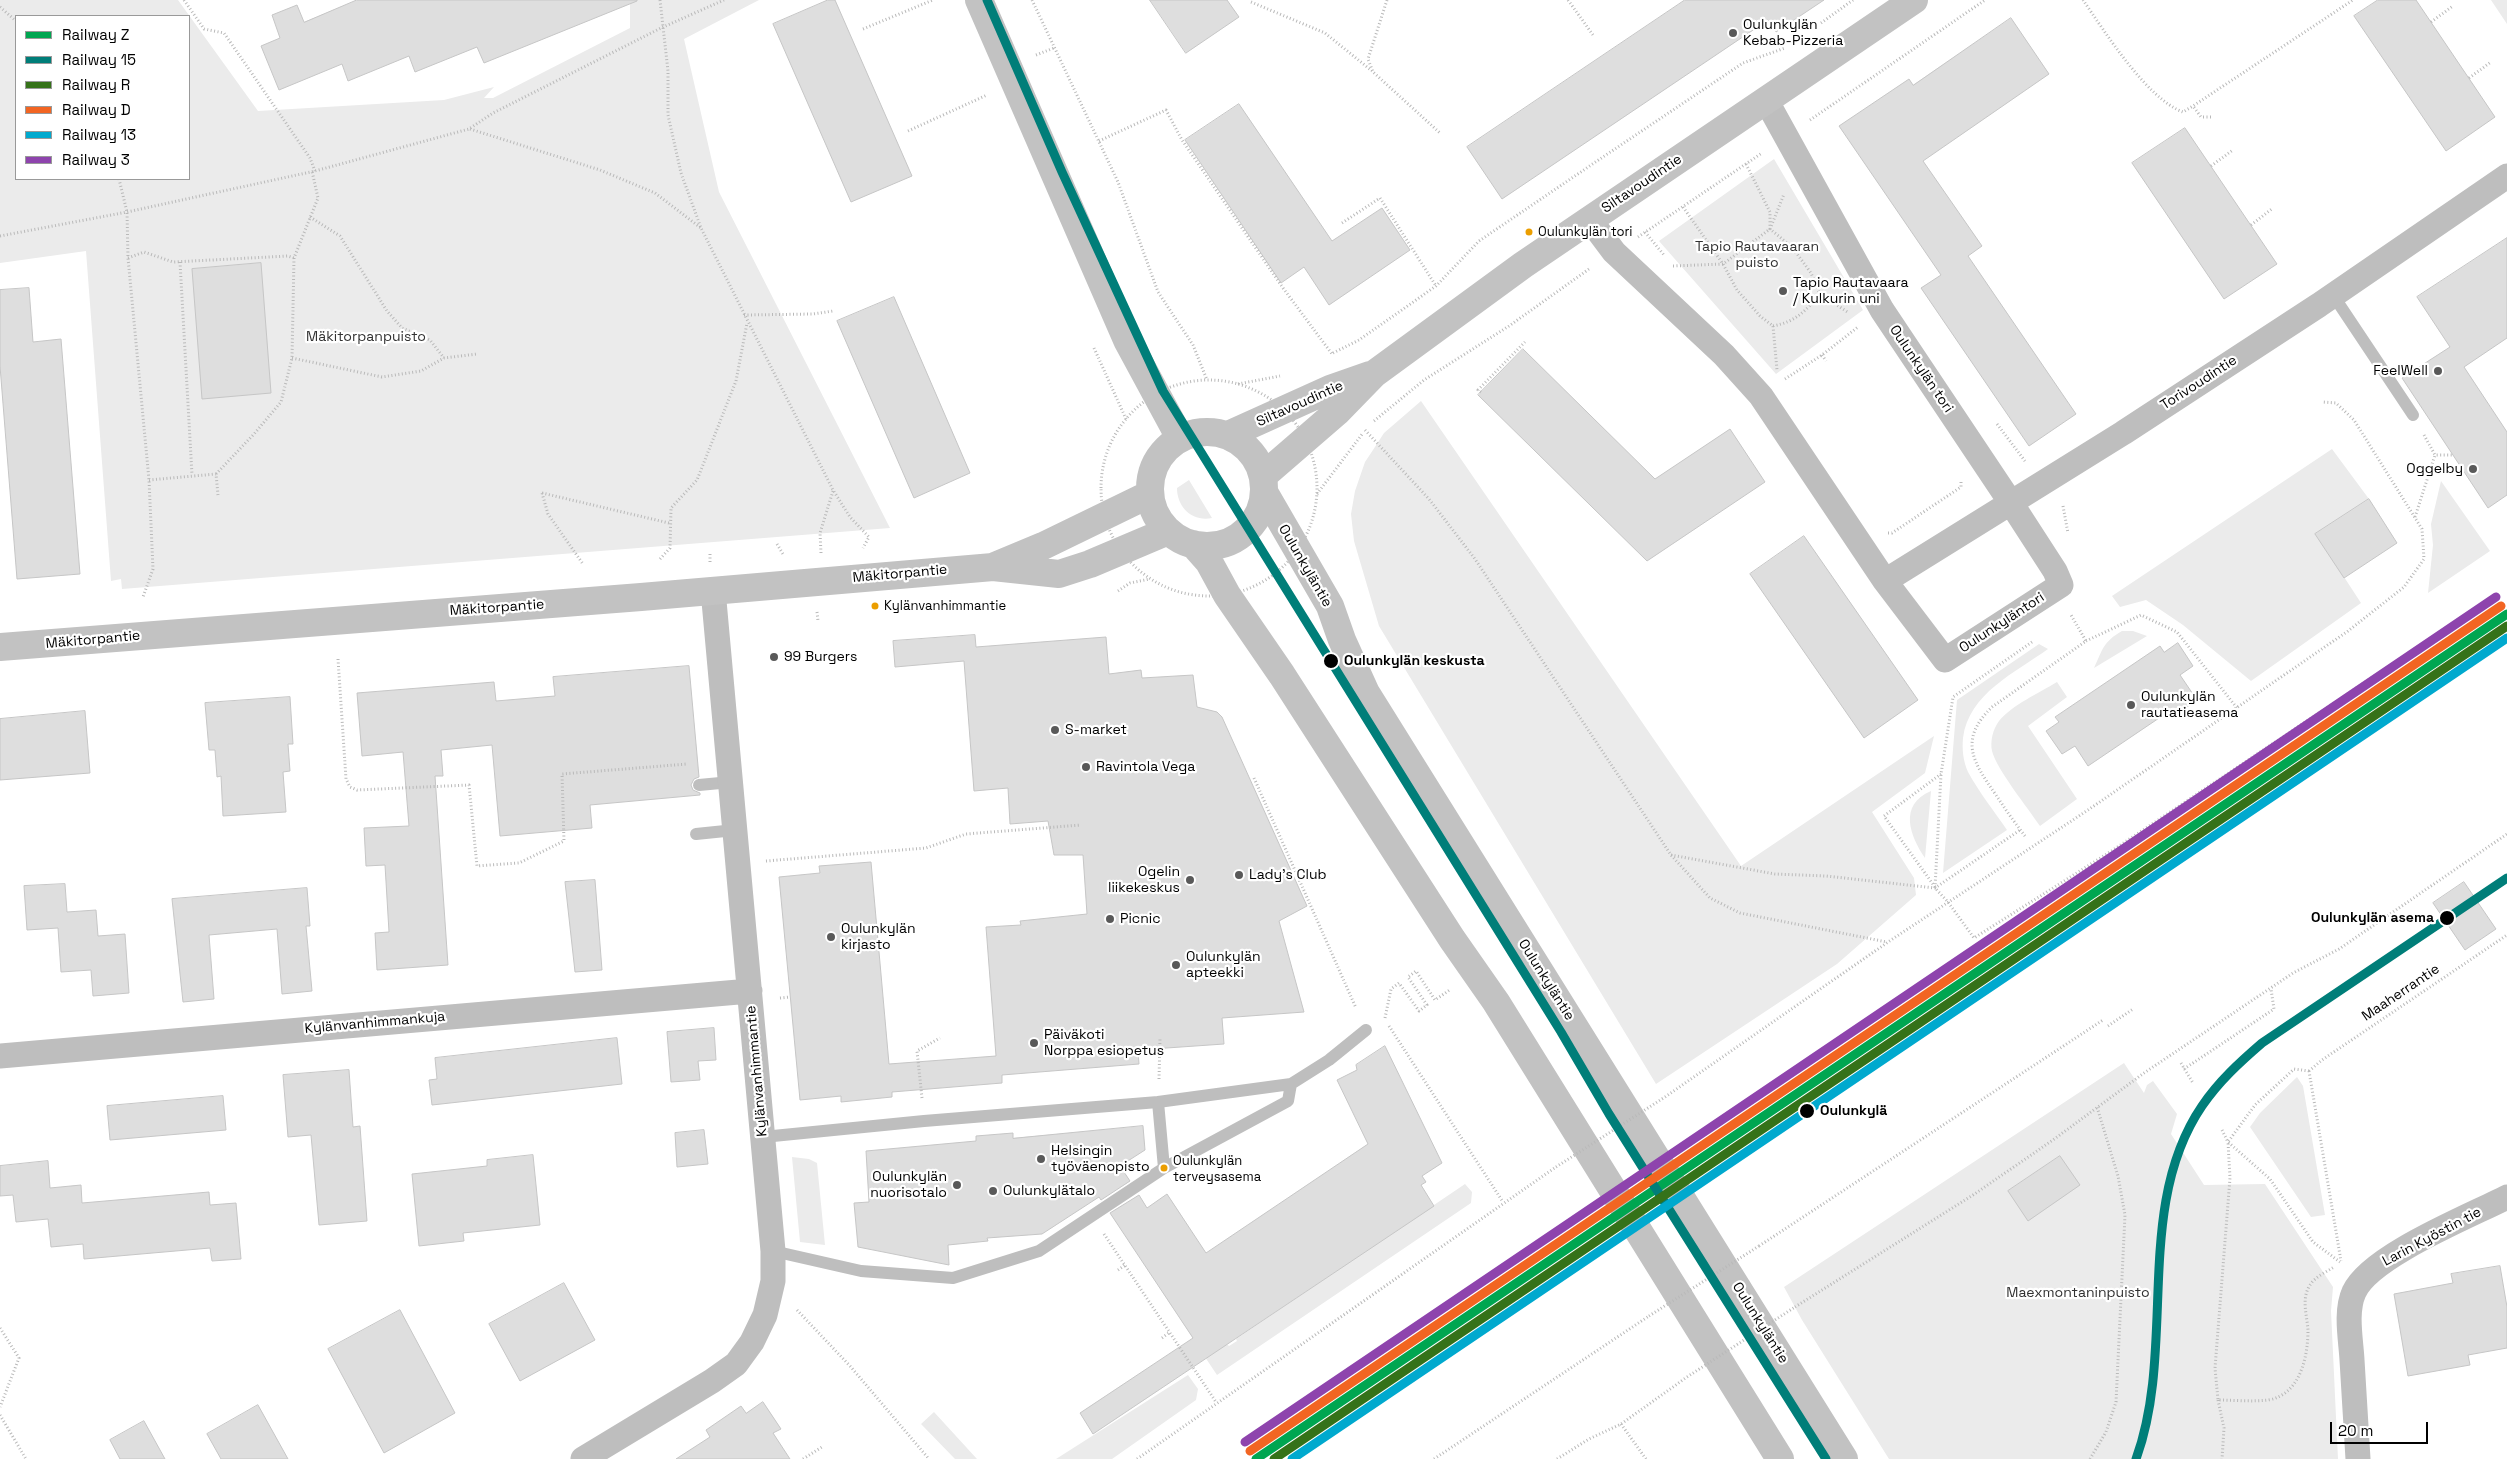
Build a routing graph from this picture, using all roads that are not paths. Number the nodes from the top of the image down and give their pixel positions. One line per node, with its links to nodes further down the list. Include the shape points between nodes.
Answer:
1 (979, 0): 10 (main road, via 1127,340)
2 (1898, 4): 3 (main road, Siltavoudintie)
3 (1766, 100): 5 (main road, Siltavoudintie); 13 (street, Oulunkylän tori, via 1787,135 1873,316)
4 (2507, 176): 6 (street, Torivoudintie)
5 (1590, 220): 7 (main road, Siltavoudintie); 17 (street, via 1614,252 1724,355 1770,389)
6 (2333, 295): 8 (lane); 13 (street, Torivoudintie)
7 (1374, 374): 9 (main road, Siltavoudintie, via 1330,389); 11 (main road, Siltavoudintie)
8 (2413, 415)
9 (1228, 435): 10 (main road, via 1201,432); 11 (main road, via 1250,451 1258,463)
10 (1180, 438): 12 (main road, via 1157,462 1150,481)
11 (1263, 484): 15 (main road, via 1261,508 1241,535 1226,543); 35 (main road, Oulunkyläntie, via 1297,552 1330,606 1366,693)
12 (1150, 494): 14 (main road, via 1153,508); 16 (main road, Mäkitorpantie)
13 (2011, 503): 17 (street, Torivoudintie); 17 (street, Oulunkyläntori, via 2061,585 1945,660)
14 (1168, 531): 15 (main road); 16 (main road, Mäkitorpantie, via 1059,574)
15 (1193, 544): 34 (main road, via 1209,562 1227,595 1496,1002)
16 (993, 567): 18 (main road, Mäkitorpantie)
17 (1885, 581)
18 (713, 590): 19 (main road, Mäkitorpantie); 20 (street, Kylänvanhimmantie)
19 (0, 647)
20 (731, 782): 21 (lane); 22 (street, Kylänvanhimmantie)
21 (699, 785)
22 (735, 830): 23 (lane); 24 (street, Kylänvanhimmantie)
23 (696, 834)
24 (750, 991): 26 (street, Kylänvanhimmankuja); 29 (street, Kylänvanhimmantie)
25 (1366, 1030): 27 (lane, via 1329,1060)
26 (0, 1056)
27 (1291, 1084): 28 (lane); 30 (lane, via 1288,1101)
28 (1158, 1102): 29 (lane); 30 (lane)
29 (763, 1138): 32 (street, Kylänvanhimmantie)
30 (1164, 1168): 32 (lane, via 1039,1251 952,1278 861,1270)
31 (2507, 1198): 36 (street, Larin Kyöstin tie, via 2412,1244 2378,1265 2354,1293 2350,1316)
32 (773, 1251): 33 (street, Kylänvanhimmantie, via 769,1298 760,1328 736,1364)
33 (583, 1459)
34 (1780, 1459)
35 (1844, 1459)
36 (2358, 1459)

